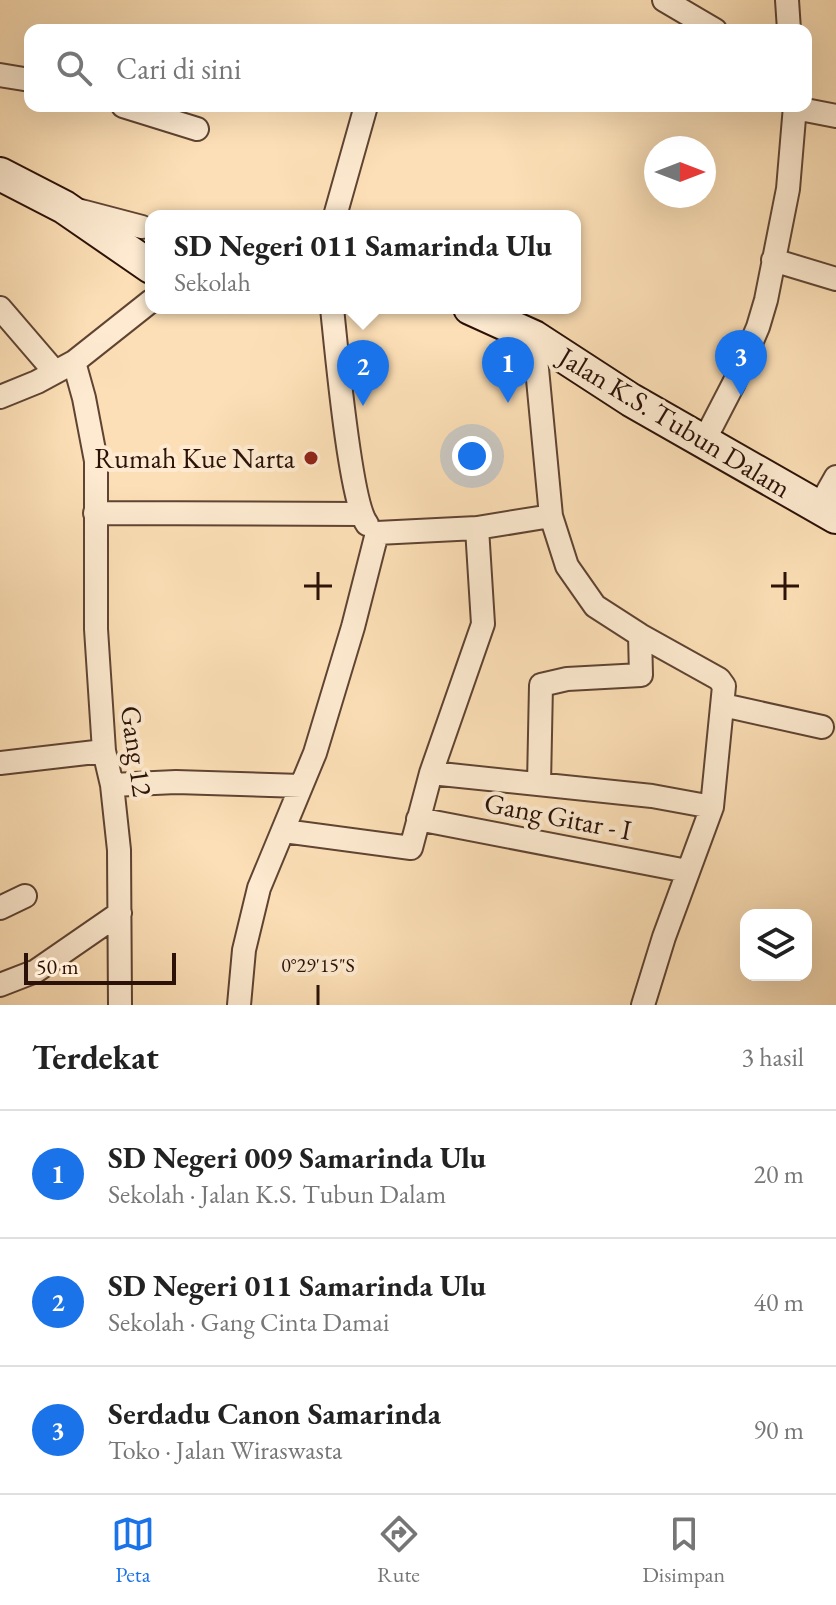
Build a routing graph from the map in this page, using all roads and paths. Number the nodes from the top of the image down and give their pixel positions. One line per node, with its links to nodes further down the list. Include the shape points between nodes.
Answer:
1 (664, 0): 3 (street)
2 (787, 0): 4 (street)
3 (705, 24)
4 (789, 24)
5 (0, 75): 6 (street)
6 (24, 79)
7 (812, 111): 11 (street)
8 (142, 112): 12 (street)
9 (364, 112): 15 (street)
10 (795, 112): 17 (street, via 788,189)
11 (836, 116)
12 (197, 129)
13 (0, 174): 14 (street)
14 (64, 207): 16 (street); 18 (street)
15 (337, 210)
16 (142, 227)
17 (773, 260): 19 (street); 27 (street, via 758,327)
18 (145, 263)
19 (836, 279)
20 (145, 306): 25 (street)
21 (0, 308): 25 (street)
22 (333, 314): 31 (street)
23 (492, 314): 24 (street, Jalan K.S. Tubun Dalam)
24 (534, 337): 27 (street, Jalan K.S. Tubun Dalam); 32 (street)
25 (64, 367): 26 (street); 29 (street, Gang 12, via 92,435)
26 (0, 397)
27 (704, 441): 30 (street, Jalan K.S. Tubun Dalam)
28 (836, 477): 30 (street)
29 (95, 509): 31 (street); 38 (street, Gang 12)
30 (827, 512)
31 (361, 514): 34 (street)
32 (551, 516): 33 (street); 35 (street, via 567,566 586,594 595,606)
33 (477, 528): 34 (street); 40 (street, via 483,624)
34 (377, 533): 43 (street, via 327,714)
35 (640, 635): 36 (street, via 719,679); 41 (street, via 641,675 541,685)
36 (723, 705): 37 (street); 44 (street)
37 (822, 727)
38 (104, 751): 39 (street); 42 (street, Gang 12)
39 (0, 763)
40 (431, 773): 41 (street); 45 (street)
41 (539, 784): 44 (street)
42 (112, 785): 43 (street); 50 (street, Gang 12)
43 (301, 786): 46 (street)
44 (712, 807): 47 (street)
45 (418, 819): 46 (street, via 410,848); 47 (street, Gang Gitar - I)
46 (284, 831): 53 (street, via 259,888 244,950)
47 (687, 871): 54 (street)
48 (25, 896): 49 (street)
49 (0, 908)
50 (120, 913): 51 (street, via 36,971); 52 (street, Gang 12)
51 (0, 985)
52 (120, 1005)
53 (239, 1005)
54 (643, 1005)

